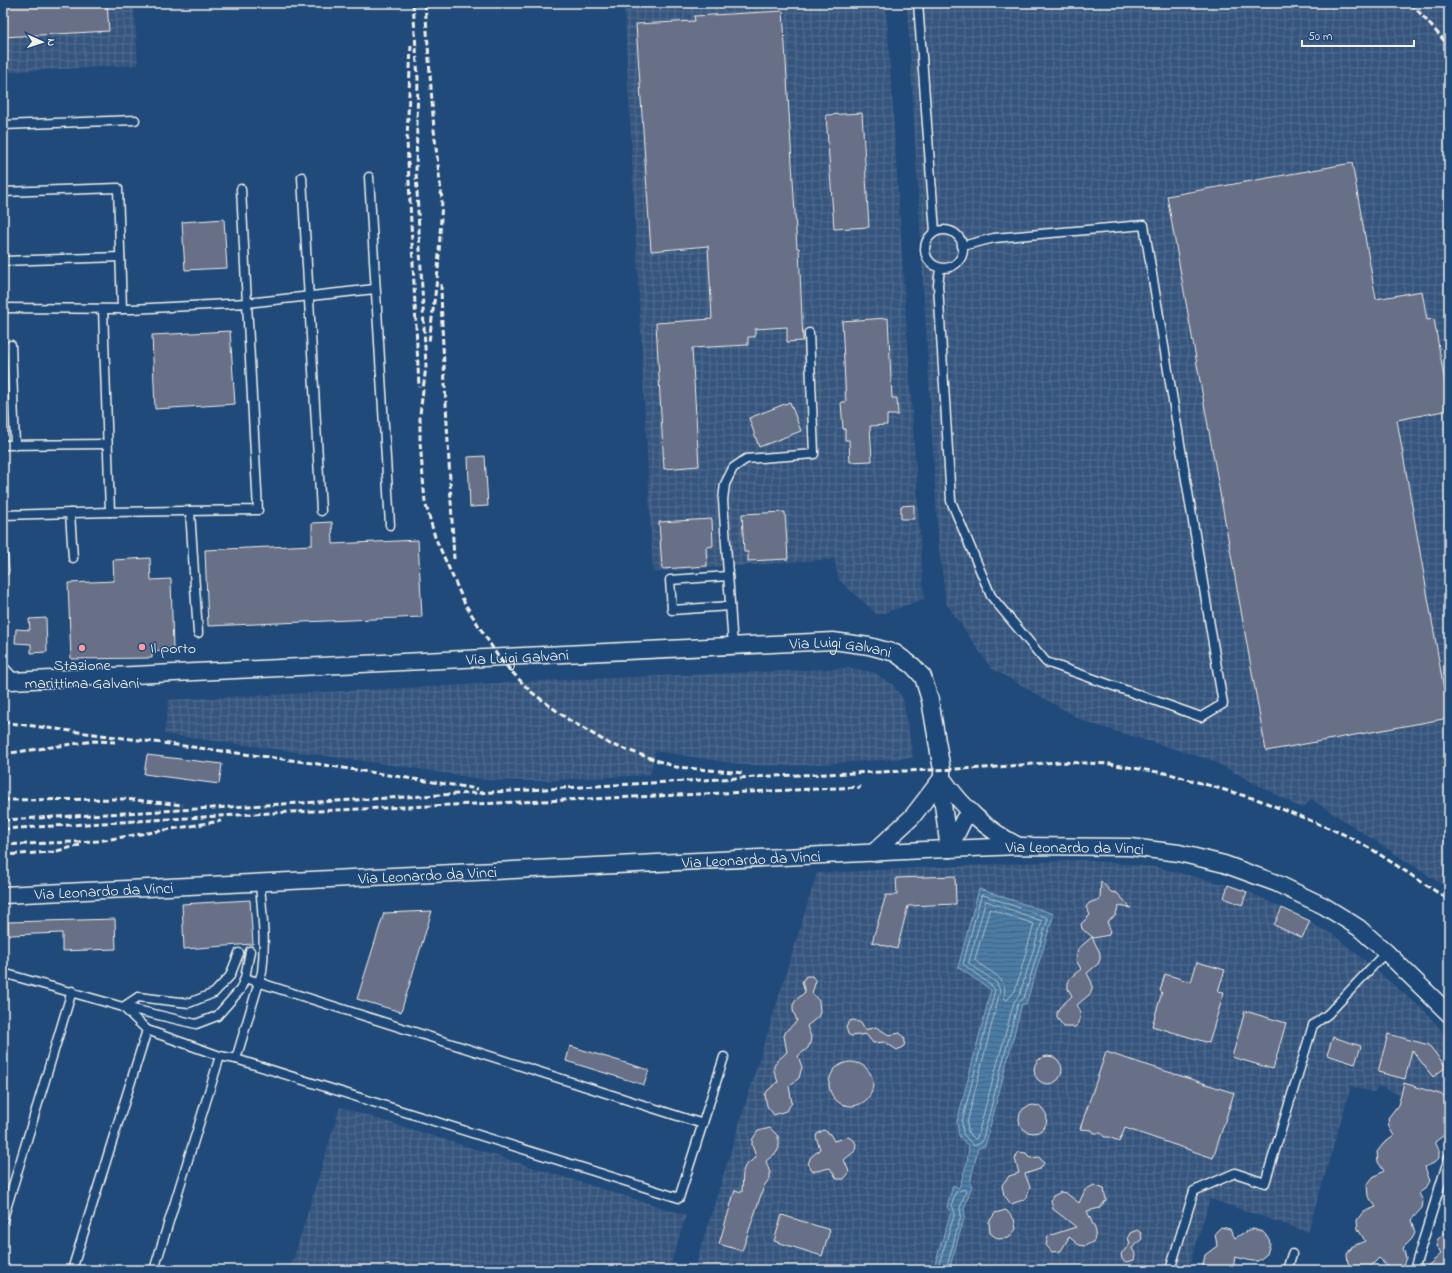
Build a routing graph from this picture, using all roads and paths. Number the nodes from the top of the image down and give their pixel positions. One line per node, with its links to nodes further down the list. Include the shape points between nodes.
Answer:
1 (918, 3): 8 (lane)
2 (134, 120): 3 (lane)
3 (3, 125)
4 (302, 177): 14 (lane)
5 (369, 177): 13 (lane)
6 (241, 189): 15 (lane)
7 (3, 192): 10 (lane, via 118,188)
8 (935, 232): 9 (lane, via 952,232); 12 (lane, via 925,244 925,254 931,263)
9 (962, 246): 12 (lane, via 957,263); 12 (lane, via 994,238 1144,225 1223,704 1201,717 1046,662 992,596 952,501 938,285)
10 (120, 257): 11 (lane); 18 (lane)
11 (3, 261)
12 (940, 268)
13 (375, 289): 14 (lane); 29 (lane)
14 (309, 296): 15 (lane); 25 (lane)
15 (247, 303): 18 (lane); 24 (lane, via 258,510)
16 (3, 308): 17 (lane)
17 (103, 309): 18 (lane); 21 (lane)
18 (122, 309)
19 (809, 333): 33 (lane, via 814,454 746,459 733,468 725,484 723,500)
20 (11, 345): 23 (lane)
21 (107, 444): 23 (lane); 26 (lane)
22 (3, 445): 23 (lane)
23 (15, 445)
24 (190, 511): 26 (lane); 35 (lane)
25 (321, 511)
26 (110, 512): 27 (lane)
27 (70, 513): 28 (lane); 31 (lane)
28 (3, 515)
29 (390, 525)
30 (3, 556): 32 (lane)
31 (73, 558)
32 (4, 571)
33 (728, 576): 34 (lane); 34 (lane, via 670,580 672,610)
34 (730, 606): 36 (lane)
35 (198, 633)
36 (733, 647): 37 (street, Via Luigi Galvani); 38 (street, Via Luigi Galvani, via 833,641 895,653 924,677)
37 (6, 678)
38 (942, 778): 39 (street); 41 (street, Via Luigi Galvani); 42 (street, via 912,817)
39 (971, 813): 40 (street, via 996,833); 41 (street, via 964,819)
40 (1019, 846): 41 (street, Via Leonardo da Vinci); 46 (street, Via Leonardo da Vinci, via 1144,848 1224,864 1276,883 1324,906 1359,928)
41 (949, 849): 42 (street, Via Leonardo da Vinci)
42 (873, 852): 43 (street, Via Leonardo da Vinci)
43 (260, 883): 44 (street, Via Leonardo da Vinci); 50 (lane, via 264,958)
44 (3, 895)
45 (250, 951): 49 (lane)
46 (1386, 952): 53 (street, Via Leonardo da Vinci); 64 (lane, via 1328,1014 1313,1025 1265,1183 1235,1173 1194,1191)
47 (239, 953): 52 (lane, via 230,976 214,993 190,1003 138,997)
48 (3, 973): 51 (lane)
49 (246, 978): 50 (lane); 52 (lane, via 240,990 217,1016 196,1024)
50 (259, 981): 57 (lane); 58 (lane)
51 (72, 991): 52 (lane); 60 (lane)
52 (123, 1007): 54 (lane)
53 (1449, 1014)
54 (147, 1030): 55 (lane); 62 (lane)
55 (220, 1056): 57 (lane); 63 (lane)
56 (724, 1057): 58 (lane)
57 (236, 1059): 58 (lane, via 679,1198)
58 (703, 1124)
59 (1449, 1157): 66 (lane)
60 (3, 1219)
61 (1292, 1254): 65 (lane)
62 (72, 1270)
63 (154, 1270)
64 (1170, 1270)
65 (1287, 1270)
66 (1414, 1270)

